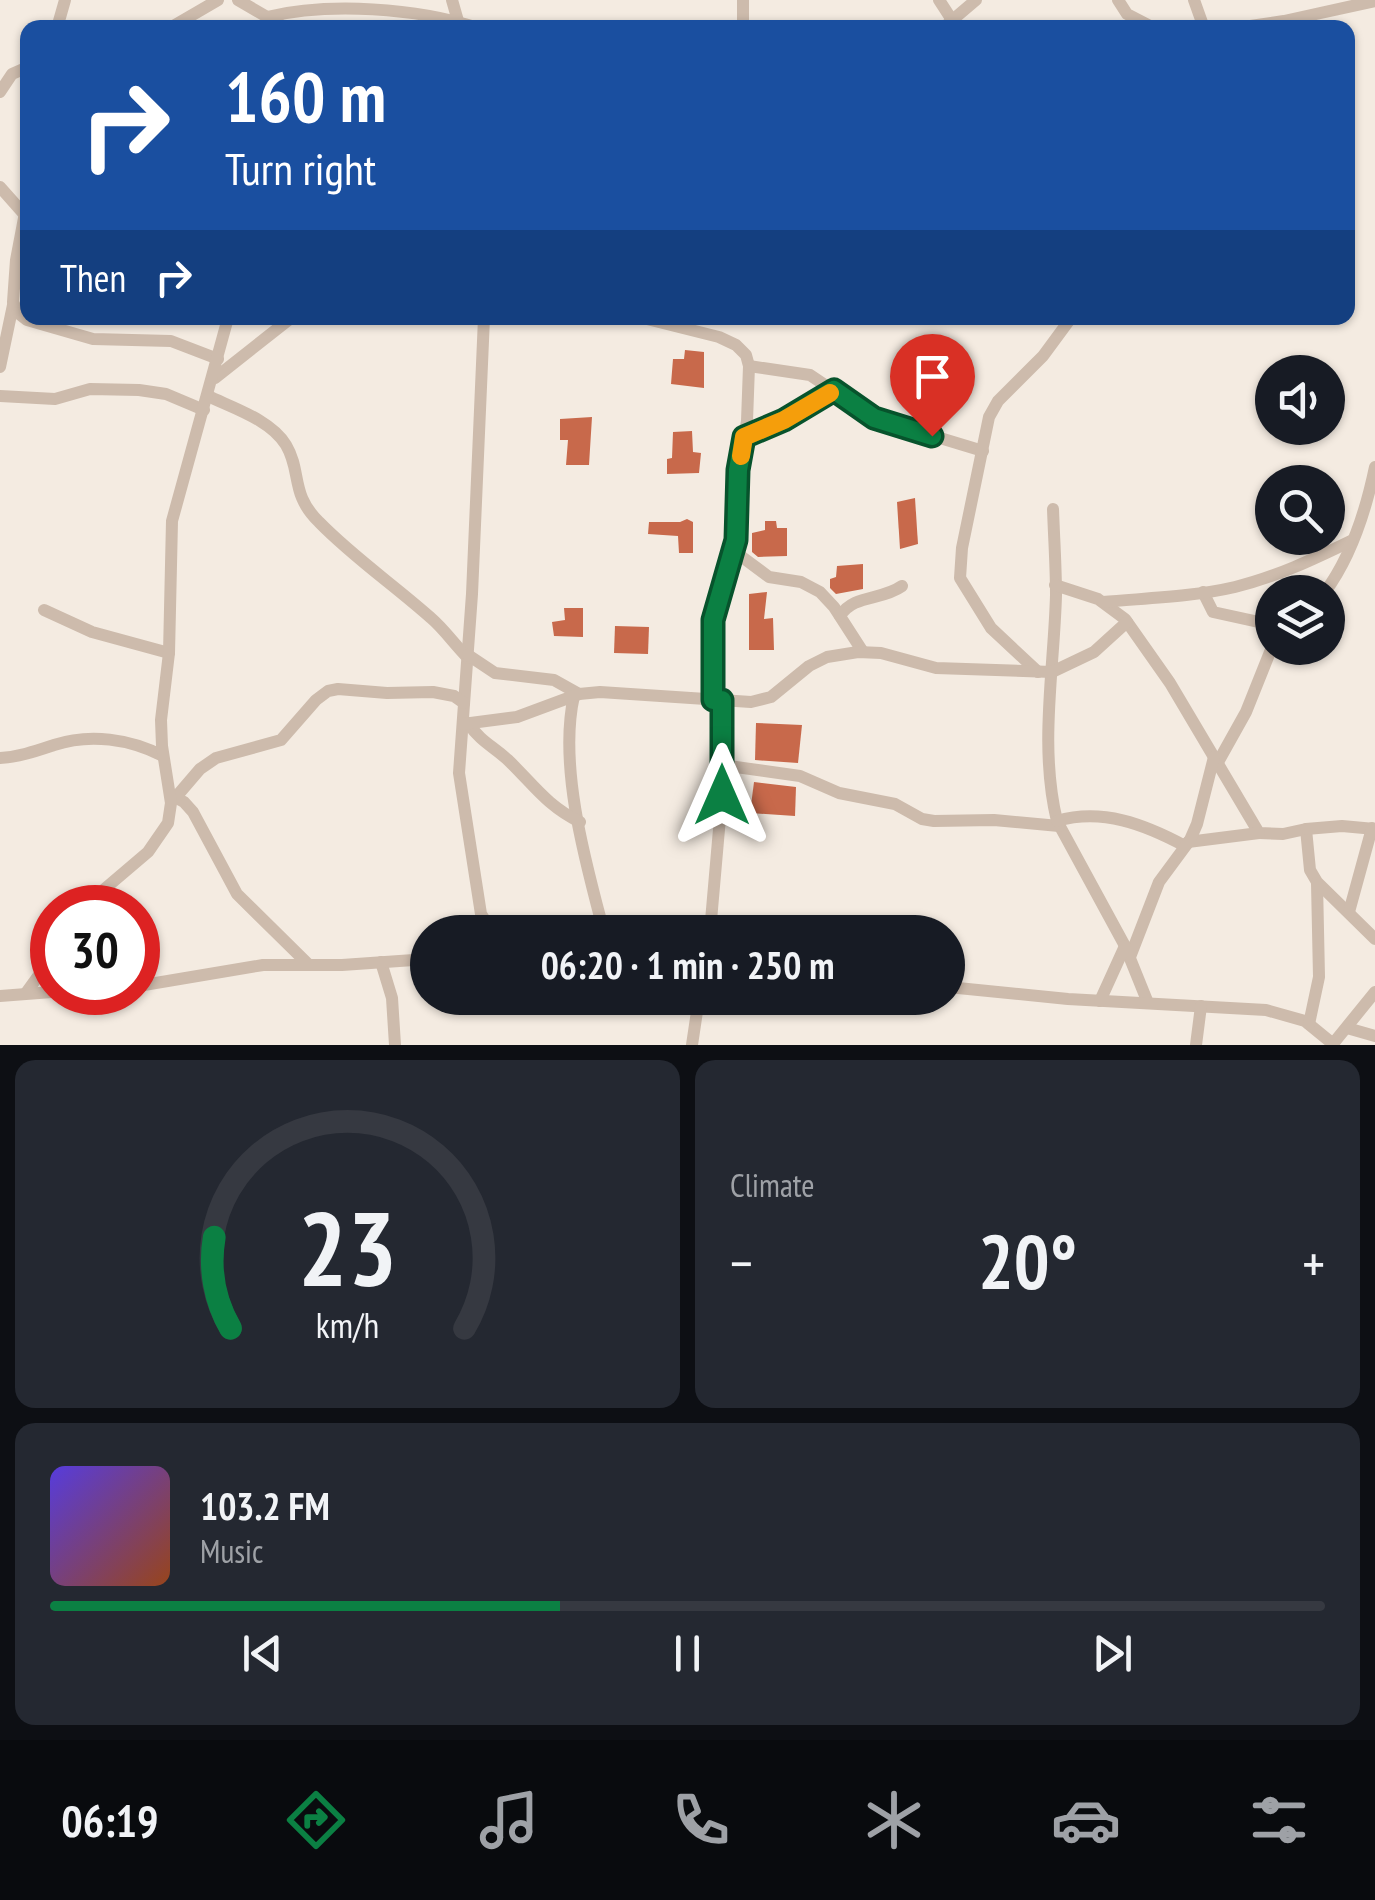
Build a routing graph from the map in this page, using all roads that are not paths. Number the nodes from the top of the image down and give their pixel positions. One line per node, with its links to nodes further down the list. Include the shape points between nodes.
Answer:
1 (218, 0): 7 (street)
2 (238, 0): 8 (street)
3 (976, 0): 11 (street)
4 (1118, 0): 12 (street)
5 (1375, 1): 13 (street)
6 (374, 11): 9 (street, via 306,10); 10 (street)
7 (184, 20)
8 (270, 20)
9 (285, 20)
10 (443, 20)
11 (953, 20)
12 (1139, 20)
13 (1289, 20)
14 (20, 70): 15 (street)
15 (0, 92)
16 (0, 188): 17 (street)
17 (20, 210)
18 (20, 249): 19 (street)
19 (14, 302): 20 (street); 28 (street)
20 (20, 315)
21 (44, 325): 27 (street, via 110,342 171,341)
22 (226, 325): 27 (street)
23 (281, 325): 30 (street)
24 (484, 325): 51 (street)
25 (671, 325): 29 (street, via 736,345)
26 (1066, 325): 35 (street, via 998,401)
27 (218, 360): 30 (street)
28 (0, 366)
29 (749, 366): 31 (street, via 810,374); 34 (street)
30 (213, 380): 33 (street)
31 (834, 390): 34 (street); 35 (street, via 874,418)
32 (0, 396): 33 (street, via 55,399 90,389 139,390)
33 (206, 403): 50 (street, via 172,521); 51 (street, via 254,418 283,440 305,507)
34 (744, 437): 39 (street)
35 (984, 452): 53 (street, via 960,578 991,628)
36 (1375, 467): 38 (street)
37 (1053, 509): 41 (street)
38 (1351, 540): 40 (street); 43 (street, via 1266,578)
39 (734, 551): 46 (street, via 769,576 811,586); 55 (street, via 713,620)
40 (1337, 575)
41 (1056, 585): 44 (street); 53 (street)
42 (902, 586): 46 (street, via 889,596 855,601)
43 (1202, 592): 44 (street); 47 (street, via 1212,612)
44 (1103, 602): 48 (street)
45 (44, 610): 50 (street, via 92,632)
46 (840, 616): 49 (street)
47 (1255, 621)
48 (1127, 622): 53 (street, via 1094,652); 60 (street)
49 (863, 652): 53 (street, via 936,668); 55 (street, via 810,666 771,697)
50 (169, 653): 58 (street)
51 (468, 657): 54 (street, via 495,674 554,680); 56 (street)
52 (1265, 665): 60 (street)
53 (1045, 672): 64 (street)
54 (576, 695): 55 (street); 57 (street, via 517,716); 63 (street, via 570,747)
55 (717, 700): 61 (street)
56 (464, 703): 57 (street); 62 (street, via 433,692 328,691 282,740 216,758)
57 (465, 724): 63 (street, via 555,808); 72 (street, via 459,773)
58 (163, 756): 59 (street, via 99,738); 62 (street)
59 (0, 758)
60 (1216, 761): 67 (street); 68 (street)
61 (722, 765): 64 (street, via 800,776 934,822); 74 (street)
62 (173, 796): 70 (street, via 168,823 148,852); 79 (street, via 192,812 237,894)
63 (580, 822): 73 (street)
64 (1058, 823): 68 (street, via 1093,814); 76 (street)
65 (1373, 828): 66 (street); 71 (street)
66 (1306, 829): 67 (street); 69 (street, via 1310,870)
67 (1259, 833): 68 (street)
68 (1186, 844): 76 (street, via 1159,882)
69 (1318, 882): 71 (street); 91 (street, via 1320,977)
70 (109, 885)
71 (1350, 912): 75 (street)
72 (482, 915)
73 (600, 915)
74 (711, 915)
75 (1375, 940)
76 (1128, 952): 87 (street); 88 (street)
77 (410, 960): 78 (street)
78 (381, 962): 79 (street); 95 (street)
79 (308, 964): 80 (street)
80 (160, 982)
81 (30, 987): 84 (street)
82 (965, 989): 87 (street)
83 (1375, 992): 92 (street)
84 (26, 993): 85 (street); 86 (street)
85 (30, 993)
86 (0, 996)
87 (1100, 1001): 88 (street)
88 (1148, 1003): 89 (street)
89 (1201, 1006): 91 (street, via 1266,1010); 97 (street)
90 (697, 1015): 96 (street)
91 (1309, 1024): 94 (street)
92 (1347, 1028): 93 (street); 94 (street)
93 (1375, 1036)
94 (1332, 1044)
95 (395, 1045)
96 (692, 1045)
97 (1196, 1045)

